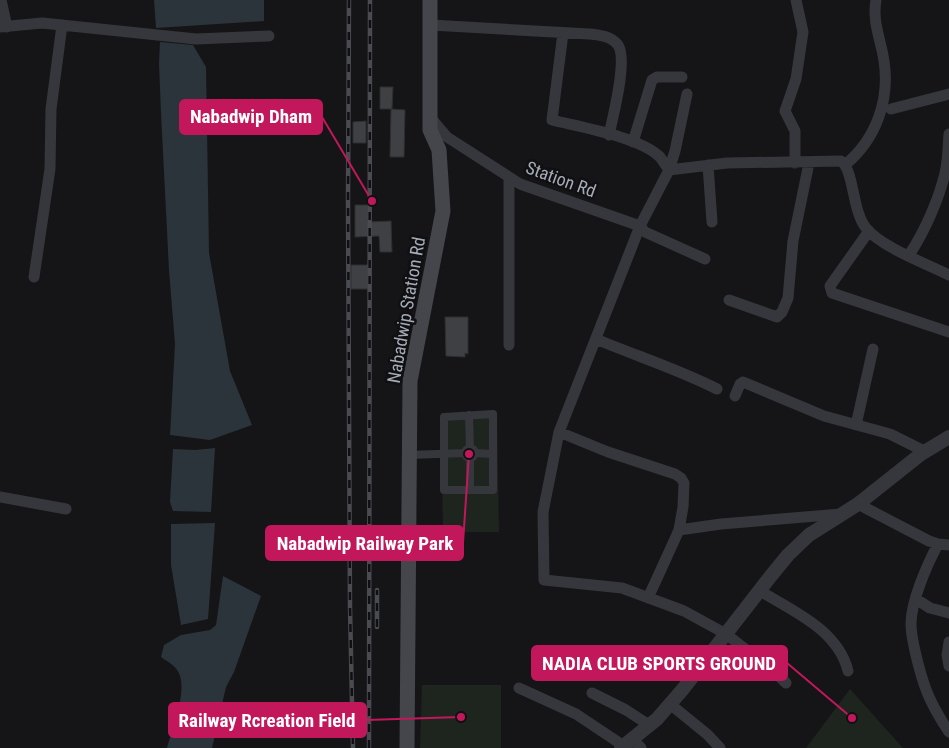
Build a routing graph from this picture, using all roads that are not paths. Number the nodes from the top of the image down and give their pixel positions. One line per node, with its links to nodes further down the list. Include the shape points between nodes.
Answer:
1 (2, 0): 7 (street)
2 (430, 0): 6 (main road, Nabadwip Station Rd)
3 (796, 0): 19 (street, via 803,32 796,79 785,111 795,131)
4 (876, 0): 21 (street, via 876,32 884,60 884,100 865,144)
5 (62, 25): 7 (street, via 42,23); 9 (street, via 196,39); 32 (street, via 50,109 50,169)
6 (430, 25): 8 (street); 15 (main road, Nabadwip Station Rd)
7 (3, 27)
8 (563, 32): 17 (street, via 552,120); 17 (street, via 599,35 612,39 618,45 622,60)
9 (269, 36)
10 (682, 77): 18 (street, via 652,80)
11 (687, 94): 24 (street)
12 (948, 94): 13 (street); 14 (street)
13 (949, 107)
14 (891, 109)
15 (430, 117): 25 (street, Station Rd, via 446,137); 46 (main road, Nabadwip Station Rd, via 430,130 439,150 443,211 410,380)
16 (949, 134): 23 (street)
17 (609, 135): 18 (street)
18 (633, 142): 24 (street, via 660,157)
19 (795, 163): 20 (street); 22 (street)
20 (809, 163): 21 (street, via 841,161); 33 (street, via 793,241 788,298 782,312 777,317)
21 (846, 164): 28 (street, via 857,212)
22 (708, 165): 24 (street); 26 (street)
23 (947, 167): 29 (street, via 920,238)
24 (669, 170): 27 (street)
25 (509, 178): 27 (street, Station Rd); 36 (street)
26 (712, 222)
27 (640, 226): 30 (street, Station Rd, via 645,232); 35 (street)
28 (869, 231): 29 (street); 34 (street, via 830,286 832,293)
29 (909, 255): 31 (street)
30 (705, 260)
31 (949, 275)
32 (34, 277)
33 (729, 300)
34 (949, 332)
35 (596, 338): 38 (street); 42 (street)
36 (509, 345)
37 (873, 349): 41 (street)
38 (717, 390)
39 (735, 396): 41 (street, via 743,382 824,416)
40 (469, 416): 45 (street); 47 (street, via 444,416); 48 (street, via 493,414)
41 (856, 425): 44 (street, via 890,434)
42 (559, 432): 54 (street, via 681,478 684,483); 57 (street, via 543,512 544,580 622,588)
43 (949, 437): 44 (street)
44 (926, 452): 51 (street)
45 (470, 453): 47 (street); 48 (street); 49 (street)
46 (409, 454): 47 (street); 71 (main road, Nabadwip Station Rd)
47 (444, 454): 49 (street, via 444,490)
48 (493, 454): 49 (street, via 493,490)
49 (470, 490)
50 (0, 497): 52 (street)
51 (858, 504): 53 (street); 55 (street)
52 (66, 509)
53 (841, 514): 54 (street); 56 (street, via 788,555)
54 (679, 530): 57 (street)
55 (943, 544): 58 (street, via 925,571)
56 (760, 591): 60 (street); 63 (street, via 816,626 839,649)
57 (648, 598): 60 (street, via 684,611)
58 (916, 599): 59 (street, via 930,608); 69 (street, via 911,633 921,676 928,698)
59 (949, 613)
60 (726, 634): 64 (street); 67 (street)
61 (949, 642): 62 (street)
62 (949, 666)
63 (848, 671)
64 (786, 683)
65 (519, 688): 70 (street, via 576,714)
66 (592, 693): 68 (street)
67 (670, 704): 68 (street); 72 (street)
68 (649, 725): 70 (street)
69 (949, 732)
70 (629, 745)
71 (407, 748)
72 (720, 748)

